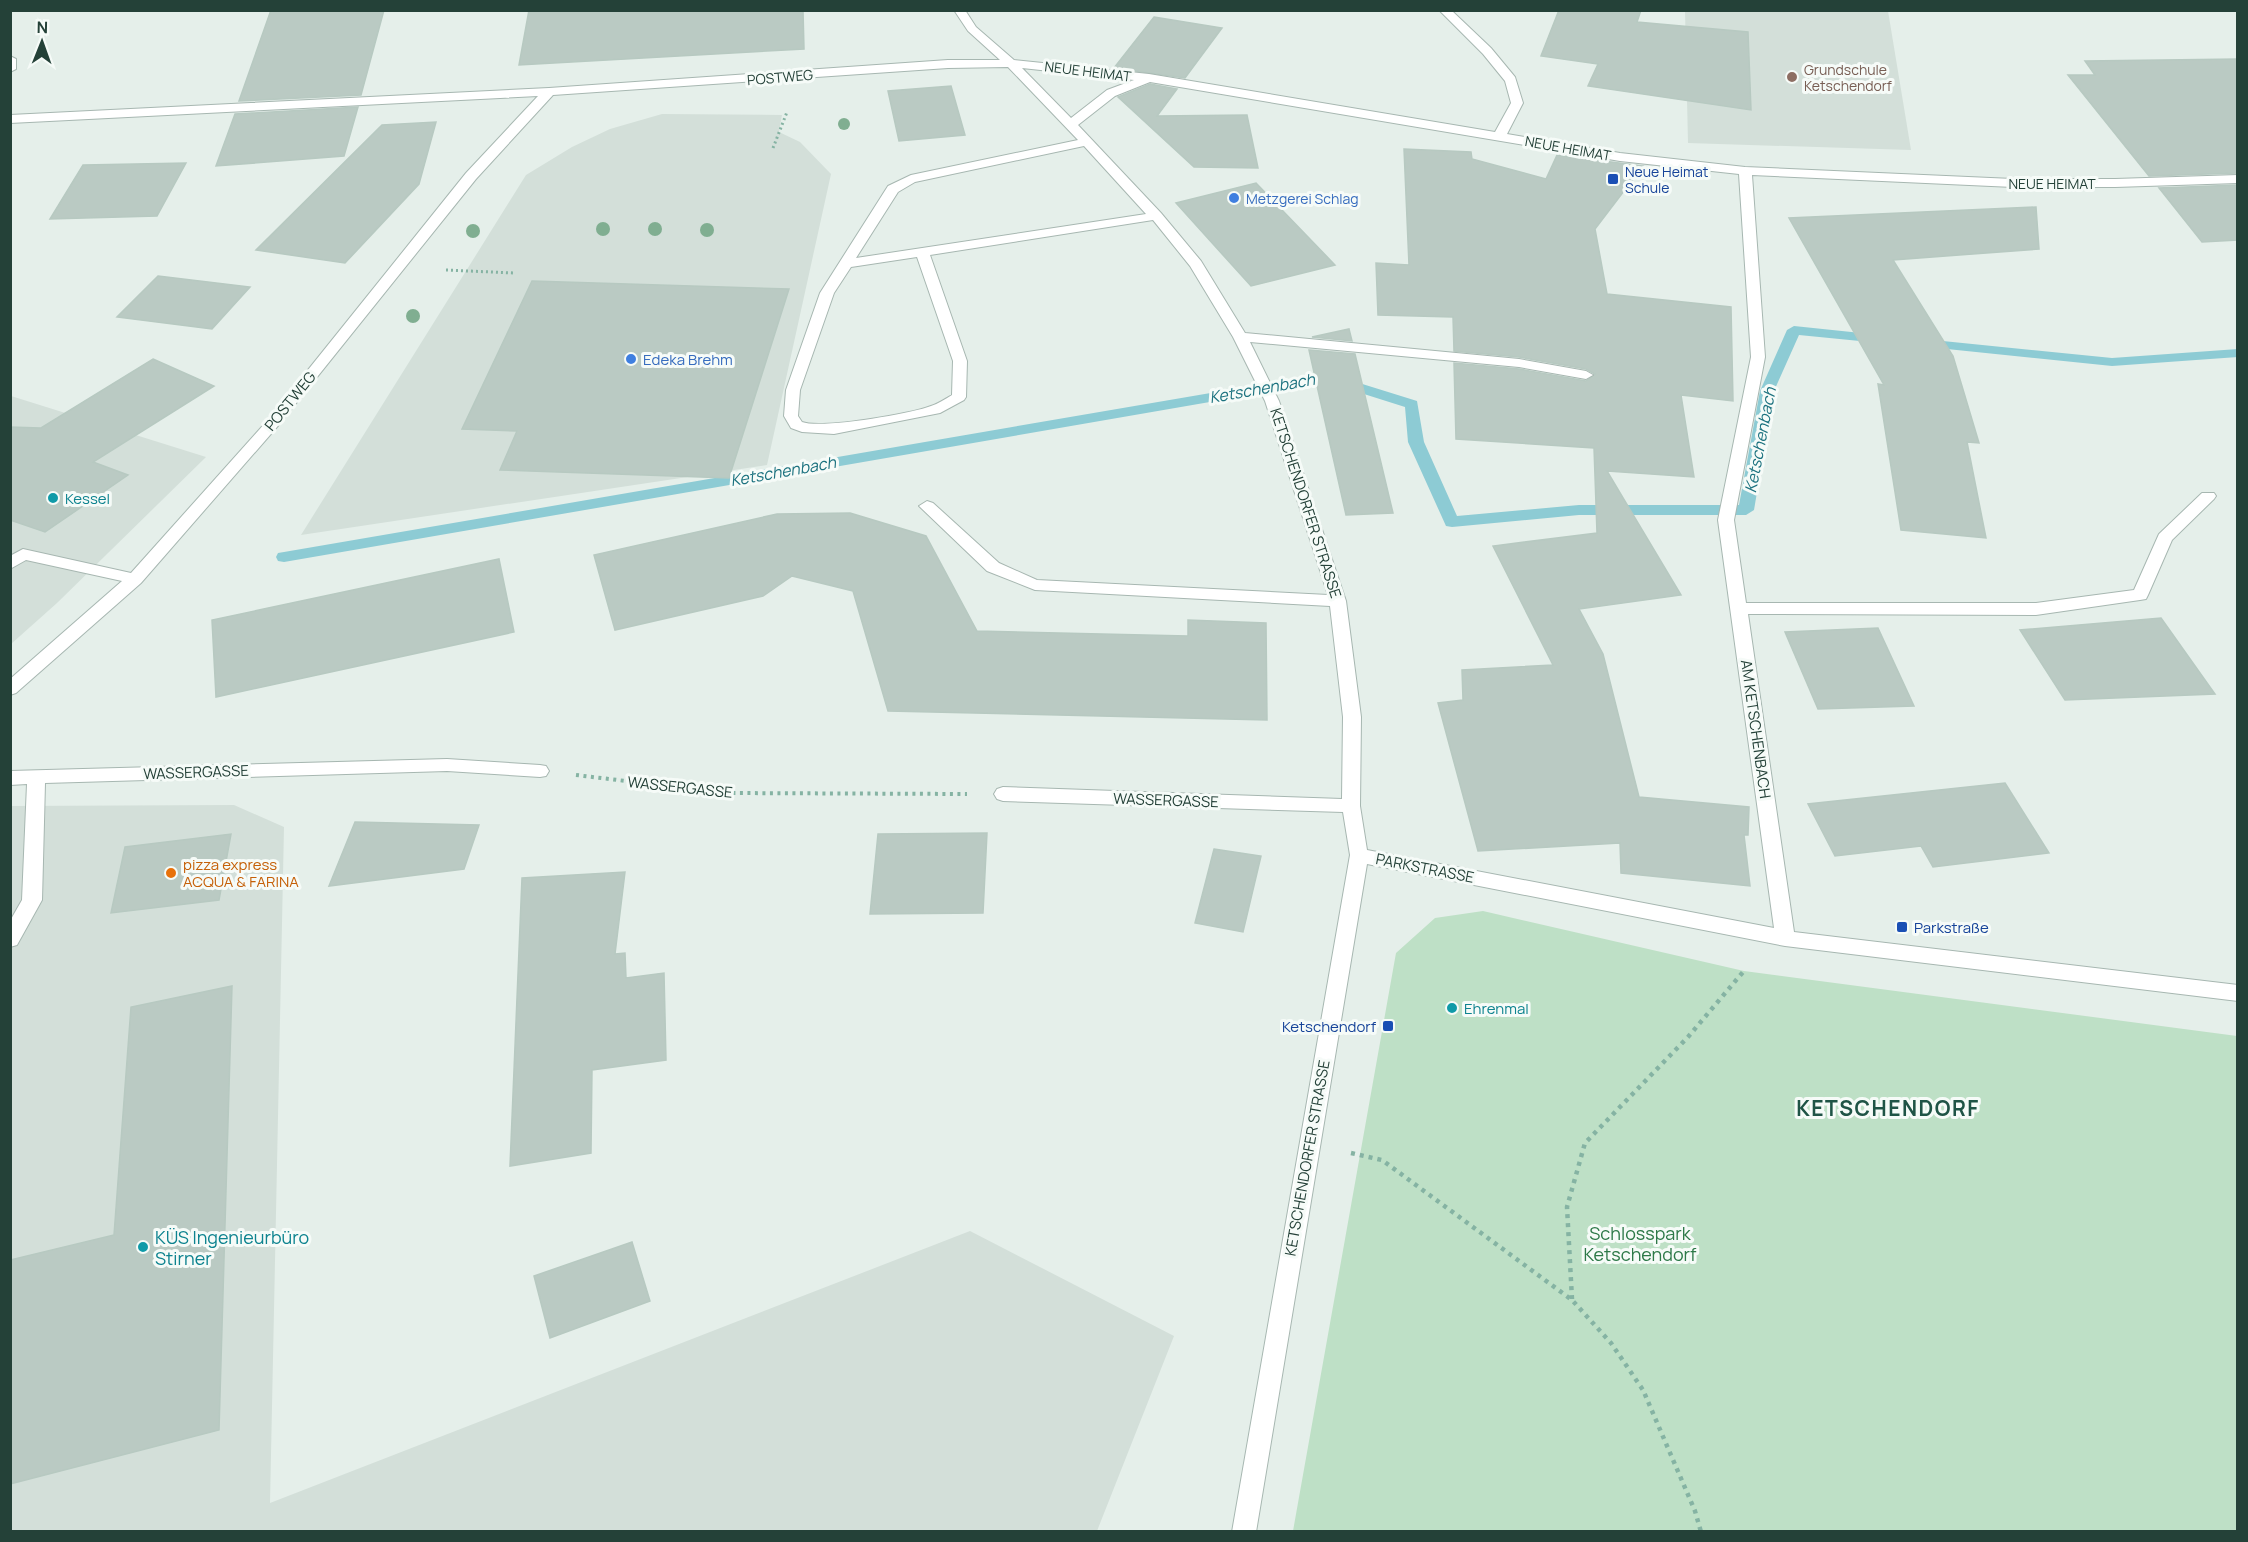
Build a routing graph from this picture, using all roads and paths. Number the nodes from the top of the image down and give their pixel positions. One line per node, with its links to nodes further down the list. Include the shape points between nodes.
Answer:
1 (959, 10): 4 (street, KETSCHENDORFER STRASSE, via 972,30)
2 (1444, 10): 10 (street, via 1511,80 1517,103)
3 (10, 59): 5 (street)
4 (1011, 63): 6 (street, NEUE HEIMAT); 7 (street, POSTWEG); 9 (street, KETSCHENDORFER STRASSE)
5 (10, 69)
6 (1149, 78): 9 (street, via 1111,93); 10 (street, NEUE HEIMAT)
7 (549, 92): 8 (street, POSTWEG); 18 (street, POSTWEG, via 471,176)
8 (10, 119)
9 (1070, 125): 11 (street, KETSCHENDORFER STRASSE)
10 (1500, 135): 12 (street, NEUE HEIMAT, via 1620,157)
11 (1086, 142): 14 (street, KETSCHENDORFER STRASSE); 17 (street, via 911,179 893,189)
12 (1745, 171): 13 (street, NEUE HEIMAT, via 2013,183); 28 (street, AM KETSCHENBACH, via 1758,357 1726,520)
13 (2238, 179)
14 (1156, 216): 16 (street); 21 (street, KETSCHENDORFER STRASSE, via 1196,264)
15 (10, 248): 20 (path)
16 (922, 252): 17 (street); 17 (street, via 960,361 959,397 935,410 834,429 807,429 796,425 791,416 793,390 827,293)
17 (846, 264)
18 (398, 267): 19 (path); 26 (street, POSTWEG, via 272,424)
19 (514, 273)
20 (10, 278)
21 (1240, 337): 22 (street, via 1519,363); 27 (street, KETSCHENDORFER STRASSE, via 1272,401)
22 (1586, 375)
23 (2208, 496): 28 (street, via 2165,538 2140,595 2036,609)
24 (927, 506): 27 (street, via 993,567 1035,585)
25 (10, 564): 26 (street, via 23,554)
26 (135, 579): 29 (street, POSTWEG)
27 (1338, 601): 34 (street, KETSCHENDORFER STRASSE, via 1352,717)
28 (1740, 608): 36 (street, AM KETSCHENBACH)
29 (10, 690)
30 (540, 771): 31 (street, WASSERGASSE, via 447,765); 33 (path, WASSERGASSE, via 726,793)
31 (36, 777): 32 (street, WASSERGASSE); 37 (street, via 32,900)
32 (10, 778)
33 (1004, 794): 34 (street, WASSERGASSE)
34 (1351, 806): 35 (street, KETSCHENDORFER STRASSE)
35 (1359, 855): 36 (street, PARKSTRASSE); 39 (street, KETSCHENDORFER STRASSE)
36 (1785, 938): 38 (street, PARKSTRASSE); 40 (path, via 1744,971 1688,1037 1585,1143 1567,1208)
37 (10, 940)
38 (2238, 993)
39 (1310, 1143): 40 (path, via 1382,1160); 41 (street, KETSCHENDORFER STRASSE)
40 (1572, 1299): 42 (path, via 1611,1343 1642,1390)
41 (1244, 1532)
42 (1701, 1532)

